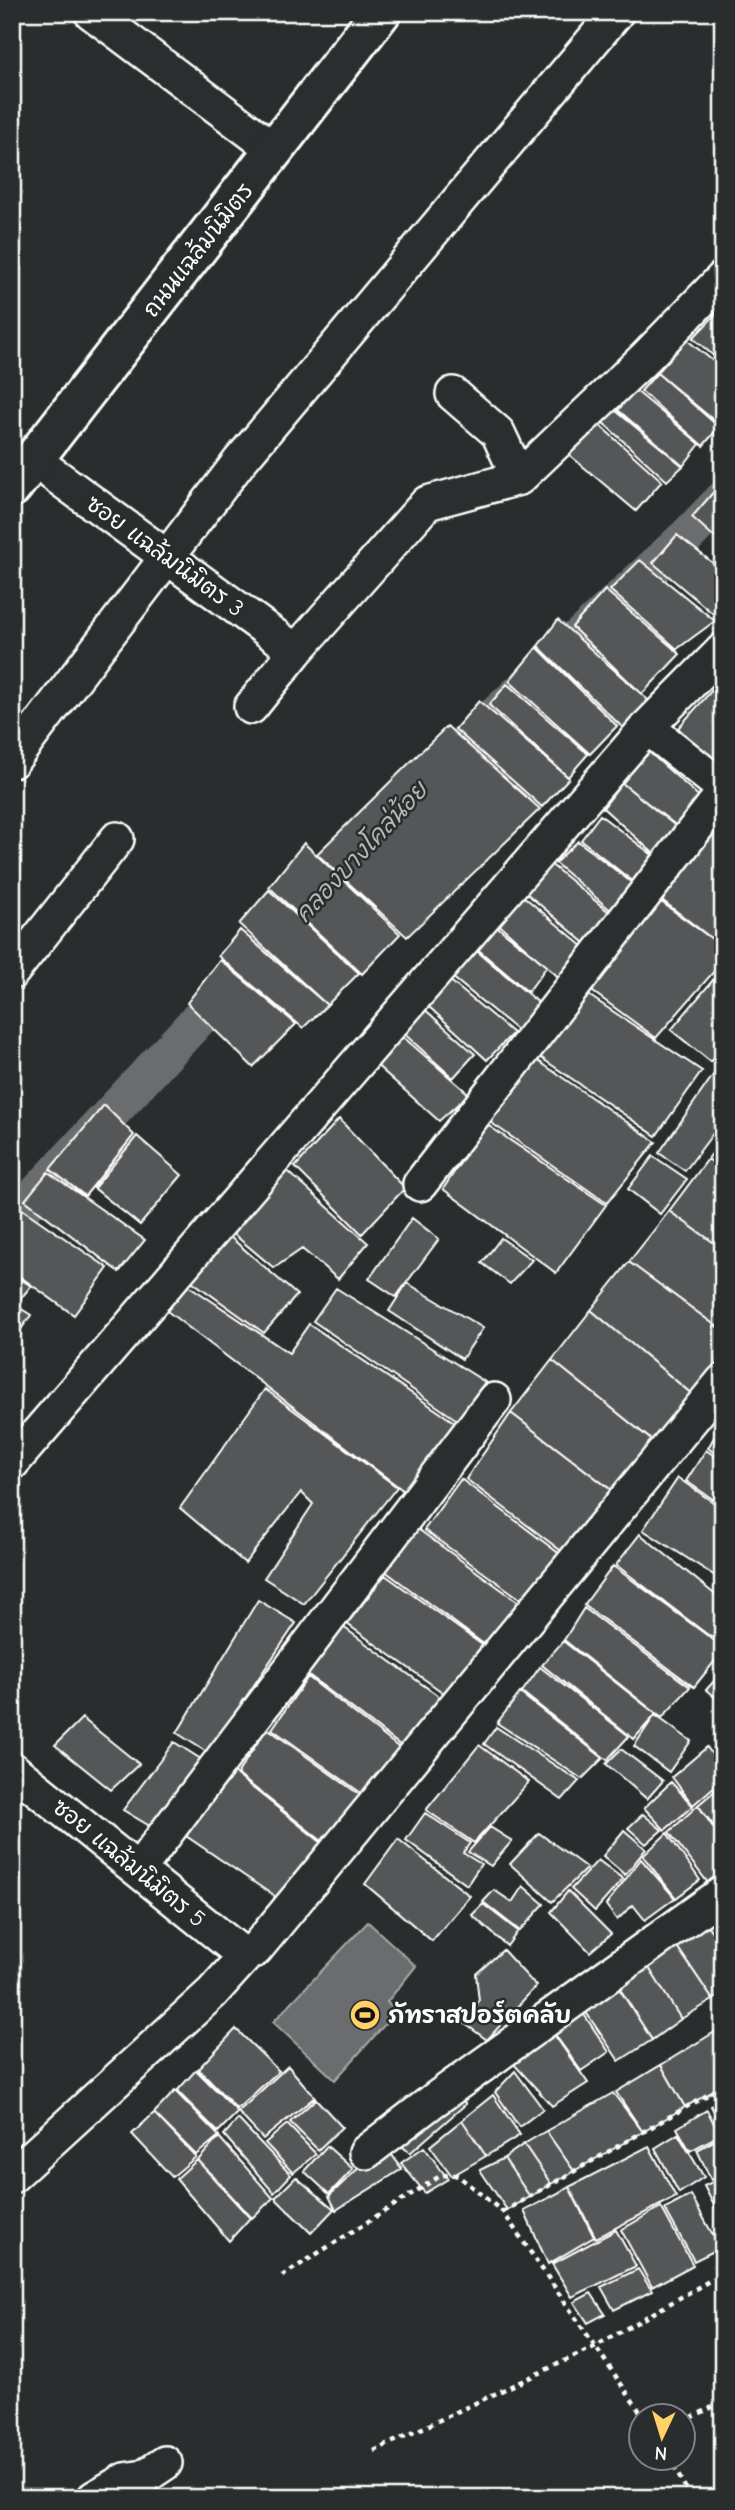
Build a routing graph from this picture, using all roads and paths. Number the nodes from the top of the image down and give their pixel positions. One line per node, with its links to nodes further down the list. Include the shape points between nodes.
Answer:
1 (91, 12): 4 (street)
2 (381, 12): 4 (street, ถนนแฉล้มนิมิตร)
3 (617, 12): 9 (street, via 240,461)
4 (276, 151): 7 (street, ถนนแฉล้มนิมิตร)
5 (723, 278): 8 (street)
6 (453, 394): 8 (street, via 498,433)
7 (23, 474): 9 (street, ซอย แฉล้มนิมิตร 3)
8 (519, 478): 11 (street, via 426,503)
9 (166, 558): 11 (street, ซอย แฉล้มนิมิตร 3); 14 (street)
10 (723, 650): 13 (street)
11 (296, 651): 12 (street)
12 (251, 707)
13 (647, 727): 15 (street); 22 (street)
14 (12, 761)
15 (723, 788)
16 (723, 793): 19 (street)
17 (117, 839): 18 (street)
18 (12, 972)
19 (420, 1184)
20 (723, 1381): 26 (street)
21 (494, 1400): 24 (street)
22 (12, 1463)
23 (12, 1769): 24 (street, ซอย แฉล้มนิมิตร 5)
24 (138, 1870): 26 (street, ซอย แฉล้มนิมิตร 5, via 241,1953)
25 (723, 1893): 28 (street)
26 (248, 1953): 29 (street, via 212,1993)
27 (723, 2086): 30 (path)
28 (366, 2152)
29 (12, 2176)
30 (503, 2212): 32 (path, via 458,2176 440,2176); 33 (path)
31 (723, 2273): 33 (path)
32 (282, 2276)
33 (594, 2347): 34 (path); 37 (path)
34 (633, 2402)
35 (723, 2402): 36 (path)
36 (696, 2415)
37 (374, 2451)
38 (165, 2463): 40 (street)
39 (677, 2472): 41 (path)
40 (94, 2498)
41 (691, 2498)

